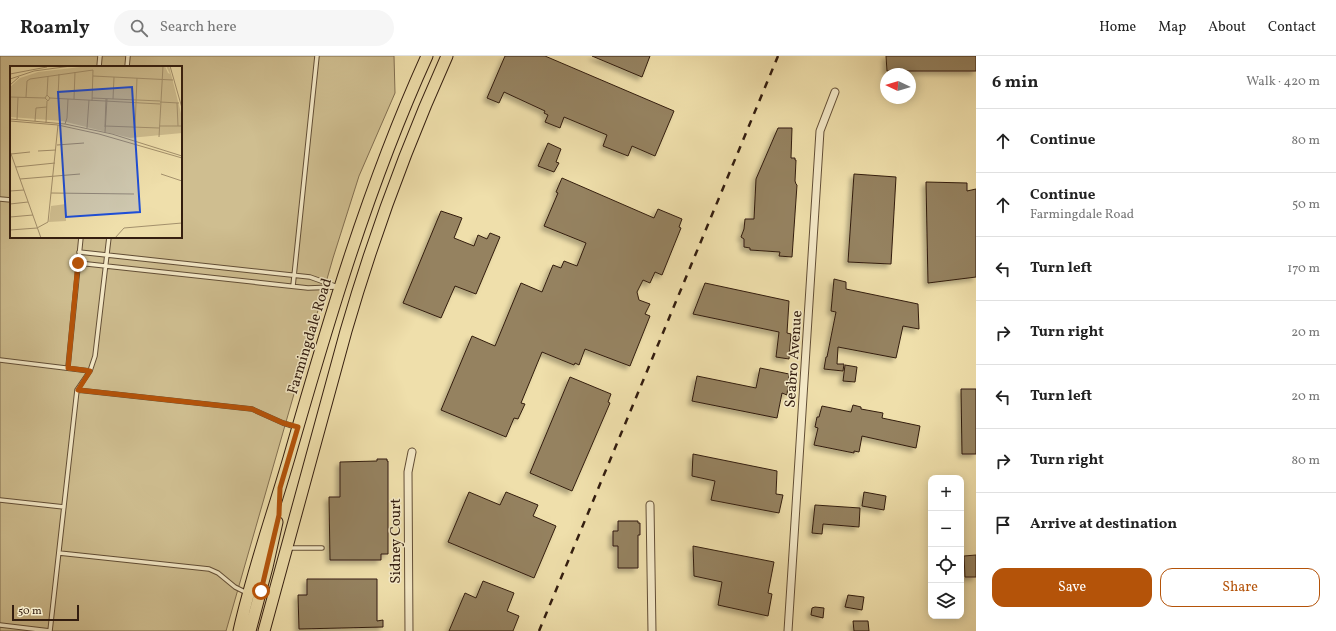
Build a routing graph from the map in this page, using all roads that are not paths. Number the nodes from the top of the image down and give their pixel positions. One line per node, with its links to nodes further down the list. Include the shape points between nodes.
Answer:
1 (100, 56): 6 (lane)
2 (128, 56): 7 (lane)
3 (317, 56): 17 (lane)
4 (427, 56): 19 (main road, Farmingdale Road, via 377,176)
5 (447, 56): 30 (main road, via 400,171 359,286)
6 (99, 66)
7 (127, 66)
8 (835, 92): 41 (street, Seabro Avenue, via 820,131)
9 (0, 199): 10 (lane)
10 (10, 200)
11 (81, 238): 13 (lane)
12 (109, 238): 14 (lane)
13 (79, 252): 14 (lane); 15 (lane)
14 (107, 254): 16 (lane); 17 (lane)
15 (78, 263): 16 (lane); 21 (lane)
16 (106, 266): 18 (lane); 22 (lane, via 98,343)
17 (294, 275): 18 (lane); 19 (lane, via 310,277)
18 (293, 286): 19 (lane)
19 (339, 287): 24 (main road, Farmingdale Road)
20 (0, 360): 21 (lane)
21 (68, 368): 22 (lane)
22 (90, 371): 23 (lane)
23 (78, 390): 24 (lane, via 252,409); 29 (lane)
24 (298, 427): 26 (main road, Farmingdale Road)
25 (412, 452): 39 (street, Sidney Court, via 408,472)
26 (280, 488): 33 (main road, Farmingdale Road); 37 (main road, via 279,515)
27 (0, 500): 29 (lane)
28 (650, 505): 40 (street)
29 (64, 507): 32 (lane)
30 (287, 548): 31 (lane); 38 (main road)
31 (322, 548)
32 (59, 553): 33 (lane, via 209,569); 35 (lane)
33 (249, 594): 36 (main road, Farmingdale Road)
34 (0, 625): 35 (lane)
35 (50, 631)
36 (240, 631)
37 (250, 631)
38 (264, 631)
39 (409, 631)
40 (652, 631)
41 (788, 631)

